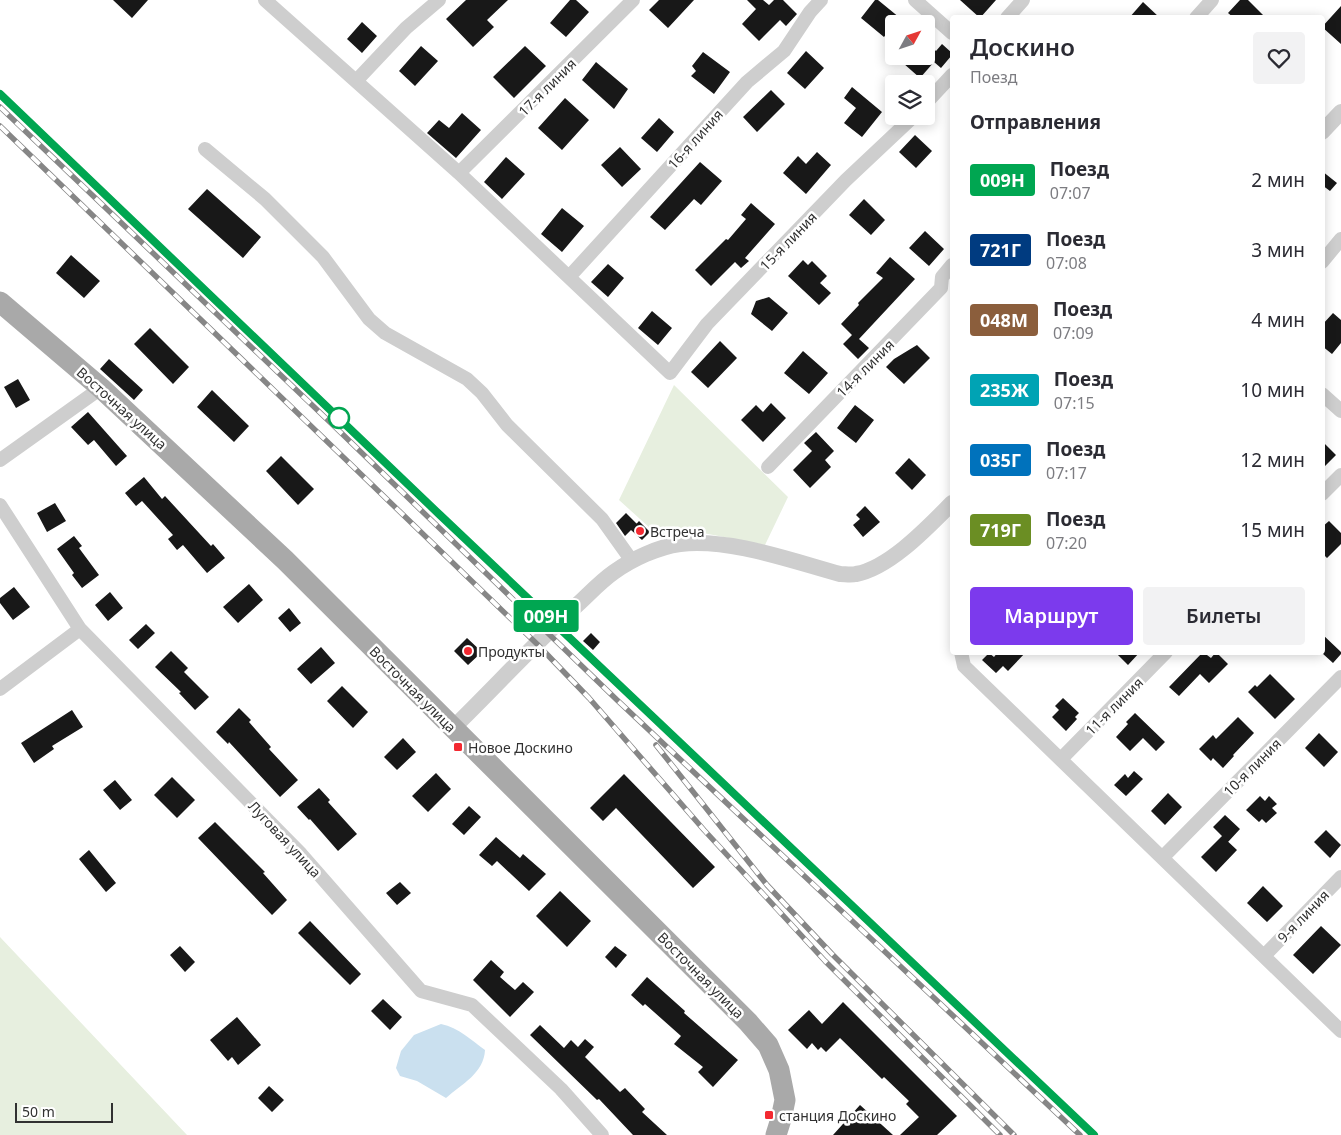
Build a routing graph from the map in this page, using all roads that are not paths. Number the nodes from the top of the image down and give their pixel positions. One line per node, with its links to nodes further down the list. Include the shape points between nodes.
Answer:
1 (265, 0): 12 (street)
2 (439, 0): 12 (street, via 406,28)
3 (633, 0): 18 (street, 17-я линия)
4 (820, 0): 22 (street, 16-я линия, via 784,51 747,82)
5 (915, 0): 10 (street)
6 (1023, 0): 8 (street)
7 (1212, 0): 9 (street)
8 (1009, 15)
9 (1199, 15)
10 (950, 32)
11 (950, 77): 13 (street)
12 (356, 81): 18 (street)
13 (935, 93)
14 (1341, 112): 16 (street)
15 (904, 125): 22 (street, 15-я линия, via 846,180 707,324 670,373)
16 (1325, 129)
17 (205, 149): 33 (street, via 304,237 369,319 385,333 467,379 482,393 507,425 602,519)
18 (459, 174): 22 (street)
19 (1341, 239): 20 (street)
20 (1325, 258)
21 (950, 267): 28 (street, 14-я линия, via 942,276 941,288)
22 (569, 277)
23 (0, 302): 24 (main road, Восточная улица)
24 (101, 388): 27 (street); 39 (main road, Восточная улица, via 285,560)
25 (1325, 397): 26 (street)
26 (1341, 411)
27 (0, 460)
28 (768, 467)
29 (1341, 475): 30 (street)
30 (1325, 491)
31 (0, 504): 34 (street, Луговая улица)
32 (950, 505): 33 (street, via 918,537 870,570 854,574 840,574 748,550 704,544 680,544)
33 (632, 561): 39 (street, via 613,572 571,610)
34 (80, 629): 38 (street); 45 (street, Луговая улица, via 301,854 421,991 472,1005 561,1090)
35 (962, 655): 40 (street, via 964,666)
36 (1163, 655): 40 (street, 11-я линия)
37 (1341, 678): 41 (street, 10-я линия)
38 (0, 689)
39 (453, 728): 46 (main road, Восточная улица, via 768,1045 779,1070 784,1100)
40 (1061, 759): 41 (street)
41 (1163, 857): 43 (street)
42 (1341, 877): 43 (street, 9-я линия)
43 (1264, 956): 44 (street)
44 (1341, 1031)
45 (602, 1135)
46 (776, 1135)

